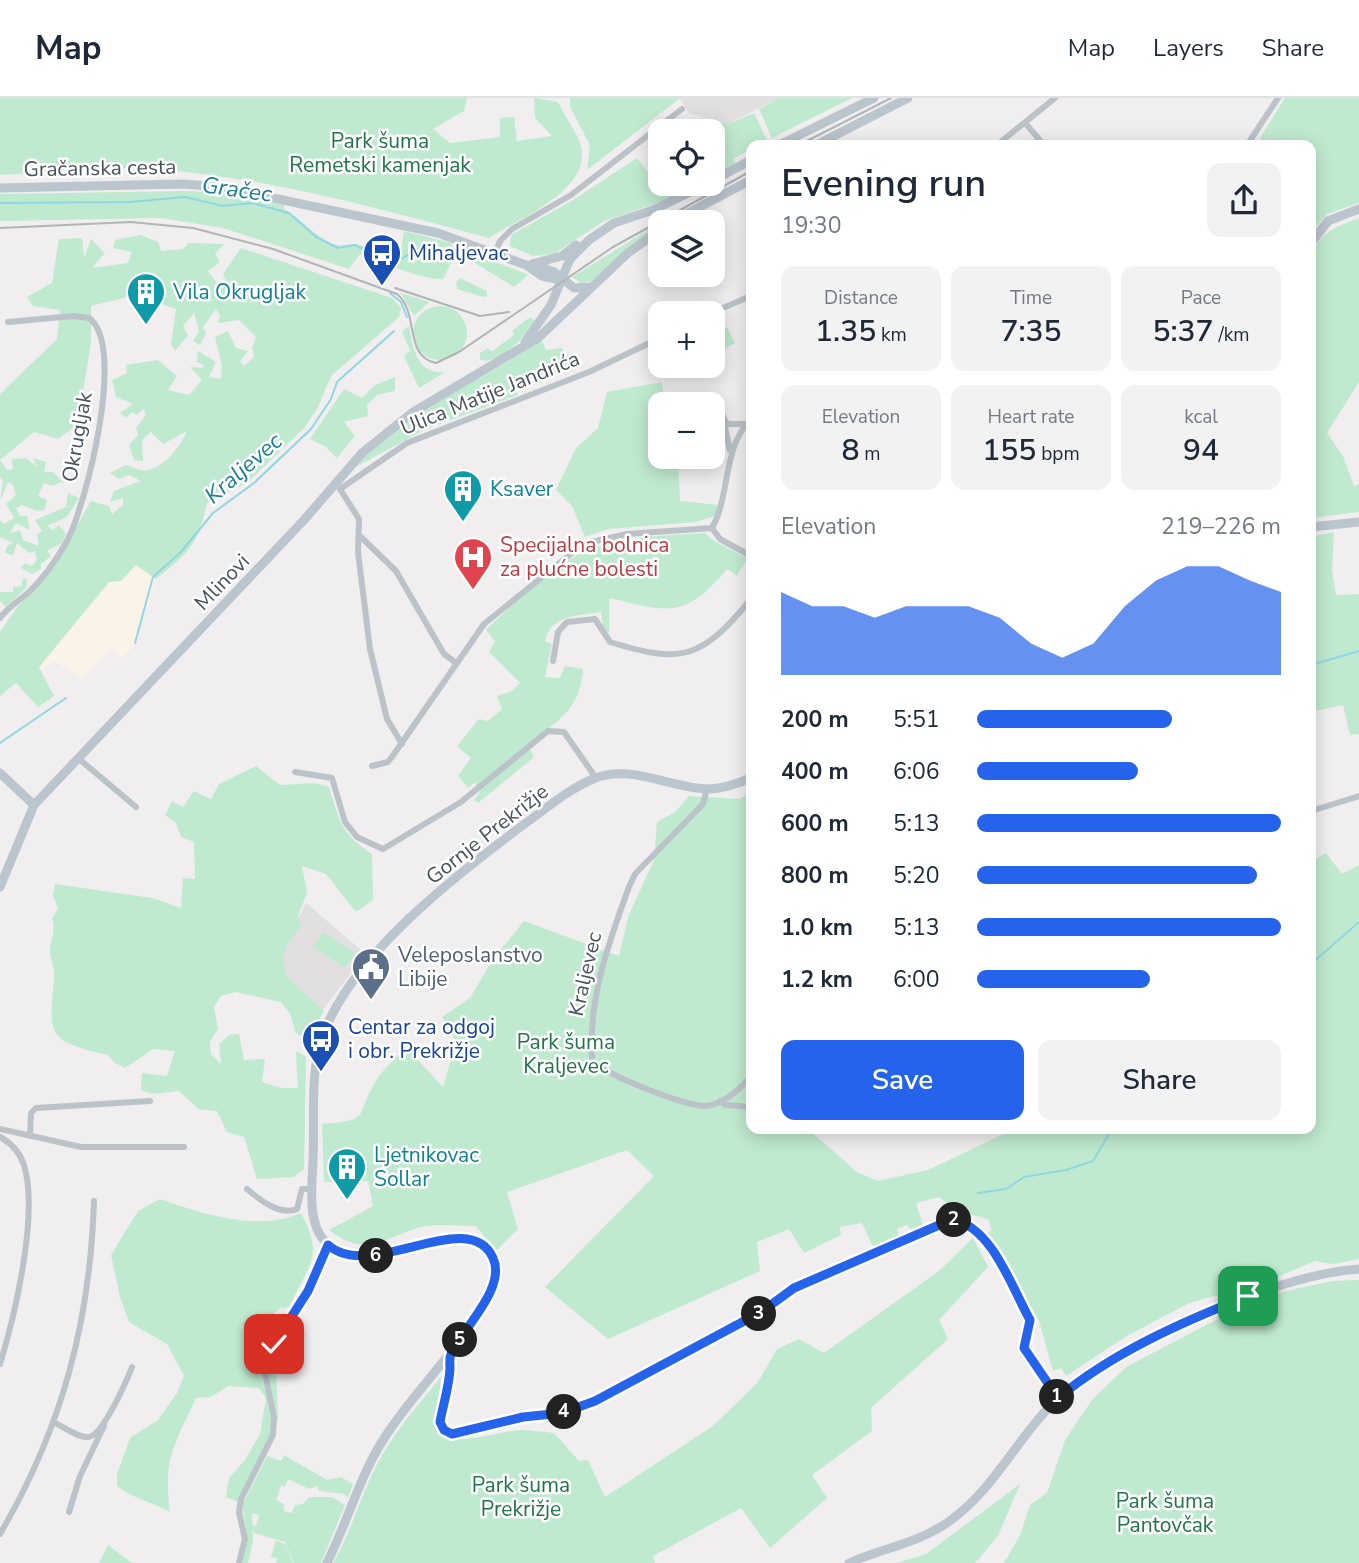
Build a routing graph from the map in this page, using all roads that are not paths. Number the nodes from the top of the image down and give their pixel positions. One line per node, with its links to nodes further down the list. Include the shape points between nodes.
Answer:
1 (874, 98): 7 (main road)
2 (908, 98): 8 (main road)
3 (1055, 98): 6 (street)
4 (1278, 98): 11 (street)
5 (682, 108): 22 (street, via 571,195 512,229)
6 (1026, 124): 9 (street); 10 (street)
7 (789, 140)
8 (826, 140)
9 (1004, 140)
10 (1040, 140)
11 (1250, 140)
12 (746, 163): 13 (main road)
13 (725, 174)
14 (746, 183): 18 (main road)
15 (0, 188): 22 (main road, Gračanska cesta, via 222,187 419,228)
16 (680, 196): 19 (main road)
17 (1359, 209): 20 (main road, via 1328,221)
18 (694, 210)
19 (598, 232): 23 (main road, via 562,256); 24 (main road, Mlinovi, via 570,259)
20 (1316, 237)
21 (648, 240): 25 (main road, Mlinovi)
22 (495, 253): 23 (main road, Gračanska cesta)
23 (529, 265): 24 (main road, Gračanska cesta, via 551,270)
24 (566, 283): 25 (main road, Gračanska cesta, via 581,289); 28 (main road, via 571,300); 31 (main road, Mlinovi)
25 (593, 286): 28 (main road, Mlinovi)
26 (746, 298): 27 (street)
27 (725, 307)
28 (567, 311): 31 (main road, Mlinovi)
29 (8, 322): 45 (street, Okrugljak, via 89,318 106,361 91,470 73,527 43,576)
30 (648, 344): 40 (street, Ulica Matije Jandrića, via 589,373 407,443 355,476 340,491 357,515)
31 (520, 348): 49 (main road, Mlinovi, via 413,412 370,446)
32 (725, 422): 33 (street, via 731,426)
33 (746, 422)
34 (746, 425): 36 (street)
35 (725, 430): 36 (street)
36 (731, 455): 39 (street)
37 (1359, 522): 38 (main road)
38 (1316, 526)
39 (712, 528): 42 (street); 47 (street, via 627,534 583,544 495,613)
40 (359, 535): 47 (street, via 396,571 443,654); 48 (street, via 373,665 389,726)
41 (746, 549): 42 (street)
42 (739, 550): 43 (street)
43 (746, 554)
44 (746, 604): 46 (street, via 717,636 680,655 655,655 610,642 595,619 566,622 558,632)
45 (0, 618)
46 (553, 662)
47 (455, 663): 48 (street)
48 (402, 744): 50 (street, via 388,762)
49 (78, 758): 57 (main road, Mlinovi); 58 (street)
50 (372, 766)
51 (295, 772): 53 (street, Gornje Prekrižje, via 332,778 345,822 357,837 383,849 461,802 548,731 564,732)
52 (0, 774): 57 (main road)
53 (596, 778): 55 (main road, Gornje Prekrižje, via 631,775); 70 (main road, Gornje Prekrižje, via 571,790 460,872 383,946 346,994 323,1034 317,1057)
54 (746, 780): 55 (main road, Gornje Prekrižje)
55 (707, 789): 63 (street, Kraljevec, via 703,804 635,874 598,980 591,1041 592,1060 613,1076 689,1104 706,1106)
56 (1359, 796): 59 (street)
57 (34, 805): 60 (main road, Mlinovi)
58 (136, 807)
59 (1316, 809)
60 (0, 887)
61 (746, 1080): 63 (street)
62 (150, 1101): 67 (street, via 33,1109)
63 (720, 1101): 64 (street, Kraljevec)
64 (746, 1107)
65 (0, 1129): 67 (street)
66 (0, 1136): 75 (street, via 24,1165 27,1207 17,1295)
67 (30, 1136): 68 (street, via 89,1148)
68 (184, 1147)
69 (247, 1189): 70 (street, via 291,1212 297,1209 302,1189)
70 (313, 1189): 72 (main road, Gornje Prekrižje, via 313,1219)
71 (94, 1201): 78 (street, via 82,1331)
72 (328, 1245): 74 (main road, via 356,1258 444,1240 470,1240 487,1249 495,1263 492,1286); 82 (street, via 308,1291 268,1358 265,1373 274,1435 241,1499 245,1539)
73 (1359, 1269): 77 (main road, via 1297,1280 1213,1310 1124,1355)
74 (449, 1356): 77 (street, via 440,1422 447,1432 562,1413 608,1394 761,1312 794,1288 953,1219 979,1232 999,1265 1030,1320 1024,1348); 83 (main road, via 383,1439)
75 (0, 1364)
76 (132, 1367): 79 (street)
77 (1058, 1398): 84 (main road, via 989,1486 951,1520 921,1539)
78 (53, 1422): 79 (street, via 88,1438); 81 (street)
79 (104, 1424): 80 (street)
80 (69, 1512)
81 (0, 1534)
82 (239, 1563)
83 (327, 1563)
84 (849, 1563)

